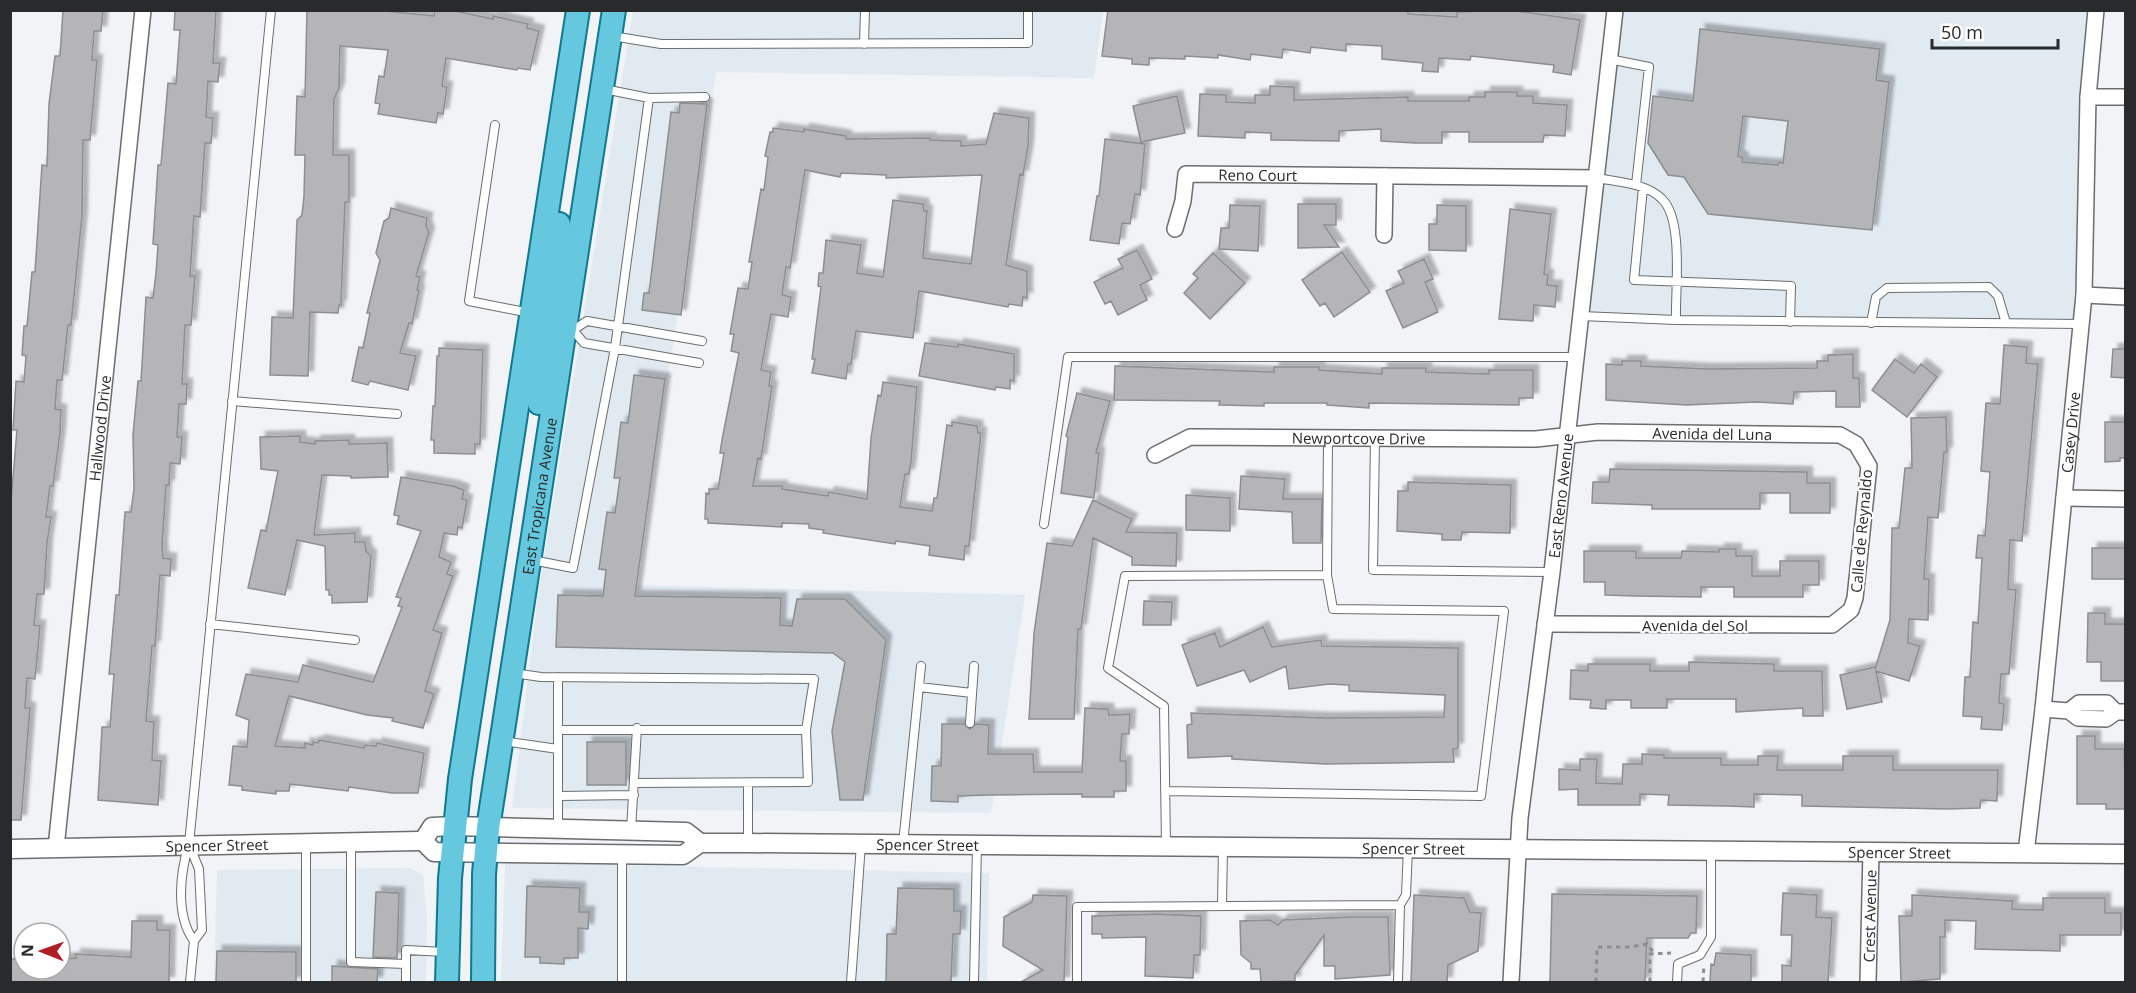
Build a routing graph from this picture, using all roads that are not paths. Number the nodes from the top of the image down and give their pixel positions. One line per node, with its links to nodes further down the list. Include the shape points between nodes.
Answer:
1 (143, 10): 93 (street, Hallwood Drive)
2 (271, 10): 40 (lane)
3 (578, 10): 18 (main road)
4 (614, 10): 9 (main road, East Tropicana Avenue)
5 (865, 10): 10 (lane)
6 (1028, 10): 10 (lane, via 1028,43)
7 (1615, 10): 11 (street, East Reno Avenue)
8 (2096, 10): 14 (street, Casey Drive)
9 (611, 36): 10 (lane, via 661,44); 12 (main road, East Tropicana Avenue)
10 (864, 44)
11 (1609, 60): 20 (street, East Reno Avenue); 21 (lane, via 1649,68)
12 (603, 88): 16 (lane); 35 (main road, East Tropicana Avenue)
13 (705, 97): 16 (lane)
14 (2088, 97): 15 (street); 25 (street, Casey Drive)
15 (2126, 97)
16 (649, 98): 34 (lane)
17 (495, 125): 27 (lane, via 470,300)
18 (554, 169): 27 (main road); 35 (main road, via 559,220 552,316)
19 (1385, 176): 20 (street, Reno Court); 22 (street, Reno Court, via 1186,174); 23 (street)
20 (1597, 178): 21 (lane); 28 (street, East Reno Avenue)
21 (1639, 186): 24 (lane, via 1662,199 1675,224); 24 (lane, via 1634,280)
22 (1175, 229)
23 (1384, 235)
24 (1675, 281): 29 (lane); 30 (lane, via 1791,286)
25 (2084, 295): 26 (street); 33 (street, Casey Drive)
26 (2126, 297)
27 (531, 313): 46 (main road, via 536,317 543,341 539,402); 77 (main road)
28 (1581, 316): 29 (lane); 38 (street, East Reno Avenue)
29 (1676, 320): 30 (lane)
30 (1790, 322): 31 (lane)
31 (1870, 323): 32 (lane); 32 (lane, via 1876,297 1887,288 1989,287 1998,296)
32 (2006, 323): 33 (lane)
33 (2081, 324): 48 (street, Casey Drive)
34 (618, 326): 35 (lane, via 587,321); 36 (lane); 37 (lane)
35 (567, 334): 37 (lane, via 584,343); 46 (main road, East Tropicana Avenue)
36 (702, 340)
37 (615, 348): 39 (lane); 51 (lane, via 573,568)
38 (1576, 357): 42 (street, East Reno Avenue); 50 (lane, via 1068,357)
39 (699, 363)
40 (232, 401): 41 (lane); 55 (lane)
41 (397, 414)
42 (1568, 435): 44 (street, Newportcove Drive, via 1536,439); 45 (street, Avenida del Luna, via 1840,435); 52 (street, East Reno Avenue)
43 (1328, 438): 44 (street, Newportcove Drive); 47 (street, Newportcove Drive, via 1190,437); 53 (lane)
44 (1375, 438): 52 (lane, via 1373,570)
45 (1856, 444): 54 (street, Calle de Reynaldo, via 1869,466 1855,598)
46 (545, 455): 51 (main road, East Tropicana Avenue)
47 (1155, 455)
48 (2064, 498): 49 (street); 64 (street, Casey Drive)
49 (2126, 499)
50 (1044, 524)
51 (531, 560): 60 (main road, East Tropicana Avenue)
52 (1552, 572): 56 (street, East Reno Avenue)
53 (1327, 576): 74 (lane, via 1125,576 1108,668 1164,706); 74 (lane, via 1333,609 1504,611 1481,796)
54 (1843, 618): 56 (street, Avenida del Sol, via 1833,625)
55 (210, 624): 57 (lane); 87 (lane)
56 (1545, 624): 96 (street, East Reno Avenue)
57 (355, 640)
58 (921, 666): 62 (lane)
59 (974, 666): 63 (lane)
60 (512, 673): 61 (lane); 70 (main road, East Tropicana Avenue)
61 (558, 677): 68 (lane); 69 (lane, via 814,679)
62 (919, 687): 63 (lane); 89 (lane)
63 (972, 693): 66 (lane)
64 (2043, 709): 65 (street, via 2069,711 2079,703 2107,703); 100 (street, Casey Drive)
65 (2121, 712)
66 (970, 723)
67 (638, 728): 68 (lane); 69 (lane); 72 (lane)
68 (558, 730): 71 (lane)
69 (806, 730): 73 (lane, via 808,782)
70 (501, 741): 71 (lane); 78 (main road, East Tropicana Avenue)
71 (558, 749): 76 (lane)
72 (635, 783): 73 (lane); 75 (lane)
73 (748, 784): 85 (lane)
74 (1165, 791): 90 (lane)
75 (634, 795): 76 (lane); 80 (lane)
76 (558, 796): 79 (lane)
77 (454, 826): 78 (street, Spencer Street); 81 (street, Spencer Street, via 432,827); 98 (main road)
78 (488, 828): 79 (street, Spencer Street); 99 (main road, East Tropicana Avenue)
79 (558, 830): 80 (street, Spencer Street)
80 (631, 831): 84 (street, Spencer Street, via 686,832)
81 (423, 841): 82 (street, Spencer Street); 98 (street, Spencer Street, via 434,852)
82 (351, 842): 83 (street, Spencer Street); 109 (lane, via 351,962)
83 (306, 843): 87 (street, Spencer Street); 111 (lane)
84 (700, 843): 85 (street, Spencer Street); 102 (street, Spencer Street, via 683,855)
85 (748, 843): 88 (street, Spencer Street)
86 (977, 843): 89 (street, Spencer Street); 90 (street, Spencer Street); 117 (lane)
87 (189, 844): 93 (street, Spencer Street); 105 (lane, via 199,869); 106 (lane, via 181,868)
88 (861, 844): 89 (street, Spencer Street); 116 (lane)
89 (903, 844)
90 (1166, 846): 91 (street, Spencer Street)
91 (1223, 846): 92 (street, Spencer Street); 103 (lane)
92 (1408, 847): 96 (street, Spencer Street); 104 (lane, via 1407,895)
93 (56, 848): 94 (street, Spencer Street)
94 (10, 849)
95 (1711, 849): 96 (street, Spencer Street); 97 (street, Spencer Street); 121 (lane, via 1711,937 1700,955 1678,964)
96 (1518, 850): 120 (street, East Reno Avenue)
97 (1871, 851): 100 (street, Spencer Street); 122 (street, Crest Avenue)
98 (452, 852): 99 (street, Spencer Street); 108 (main road)
99 (486, 853): 102 (street, Spencer Street); 114 (main road, East Tropicana Avenue)
100 (2026, 853): 101 (street, Spencer Street)
101 (2126, 854)
102 (622, 855): 115 (lane)
103 (1222, 904): 104 (lane); 118 (lane, via 1077,907)
104 (1400, 905): 119 (lane)
105 (201, 907): 106 (lane); 107 (lane, via 202,930)
106 (184, 909): 107 (lane, via 188,933)
107 (194, 941): 110 (lane)
108 (447, 952): 109 (lane, via 406,950); 113 (main road)
109 (406, 964): 112 (lane)
110 (190, 982)
111 (306, 982)
112 (406, 982)
113 (447, 982)
114 (483, 982)
115 (622, 982)
116 (851, 982)
117 (974, 982)
118 (1077, 982)
119 (1398, 982)
120 (1511, 982)
121 (1677, 982)
122 (1868, 982)

